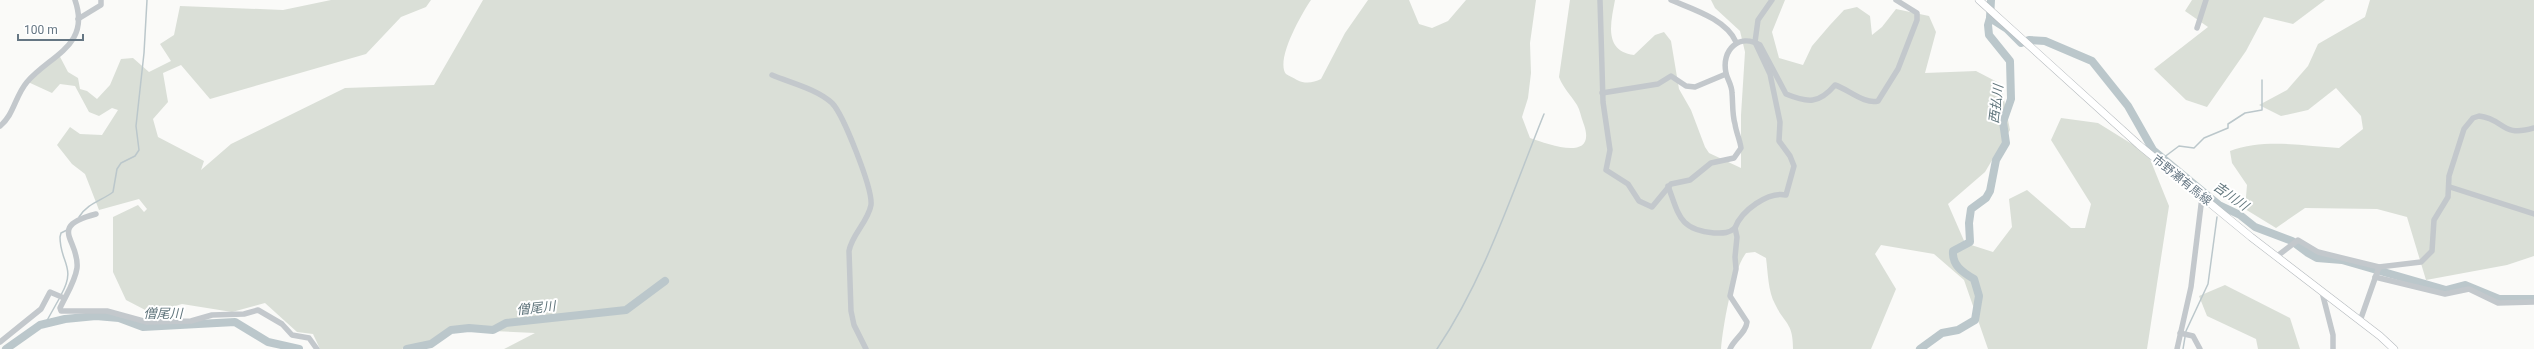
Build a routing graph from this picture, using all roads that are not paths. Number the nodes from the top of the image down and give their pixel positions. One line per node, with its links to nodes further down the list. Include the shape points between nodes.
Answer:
1 (75, 0): 9 (street)
2 (101, 0): 9 (street, via 101,5)
3 (1600, 0): 15 (street)
4 (1671, 0): 11 (street, via 1702,13 1733,35)
5 (1772, 0): 12 (street, via 1758,20)
6 (1896, 0): 12 (street, via 1917,13 1916,20 1898,69 1878,101 1864,100 1846,88 1835,85 1827,95 1811,101 1786,94 1763,48)
7 (1979, 0): 20 (main road, 市野瀬有馬線, via 2139,145)
8 (2206, 0): 10 (street)
9 (78, 19): 16 (street, via 71,44 27,82 8,120)
10 (2197, 28)
11 (1736, 42): 12 (street); 13 (street, via 1726,55)
12 (1755, 42): 23 (street, via 1770,74 1780,122 1779,141 1794,166 1786,195 1776,194 1764,198 1740,218)
13 (1726, 74): 15 (street, via 1696,87 1686,86 1671,76 1658,84); 18 (street, via 1731,86 1733,111 1741,148 1734,158 1711,163 1690,180)
14 (772, 75): 34 (street, via 814,92 831,102 840,112 869,187 871,205 851,242 849,251 851,311 854,325)
15 (1602, 93): 18 (street, via 1610,150 1606,170 1628,184 1639,201 1646,206 1654,206)
16 (0, 126)
17 (2534, 128): 19 (street, via 2526,132 2514,132 2486,116 2473,118 2462,136 2449,176)
18 (1668, 186): 23 (street, via 1677,212 1685,224 1694,230 1722,233)
19 (2450, 187): 22 (street); 25 (street, via 2448,197 2434,220 2432,251 2429,255 2414,264)
20 (2202, 197): 24 (main road, 市野瀬有馬線); 31 (street, via 2191,287)
21 (96, 214): 28 (street, via 76,220 69,230 68,239 77,262 77,269)
22 (2534, 214)
23 (1735, 228): 35 (street, via 1736,269 1730,296 1747,322 1746,328 1735,338)
24 (2276, 257): 25 (street, via 2298,240 2318,252); 27 (main road, 市野瀬有馬線)
25 (2379, 267): 26 (street)
26 (2376, 277): 29 (street, via 2445,294 2469,289 2498,303); 30 (street)
27 (2322, 292): 30 (main road, 市野瀬有馬線); 38 (street, via 2333,335)
28 (64, 298): 32 (street, via 50,292 42,309); 33 (street, via 60,308 64,312 107,311 147,322 191,321 212,315 244,314 258,310 282,324 292,335 309,338)
29 (2534, 302)
30 (2360, 321): 39 (main road, 市野瀬有馬線)
31 (2180, 333): 36 (street); 37 (street, via 2192,336)
32 (0, 342)
33 (317, 349)
34 (866, 349)
35 (1730, 349)
36 (2177, 349)
37 (2200, 349)
38 (2333, 349)
39 (2394, 349)

